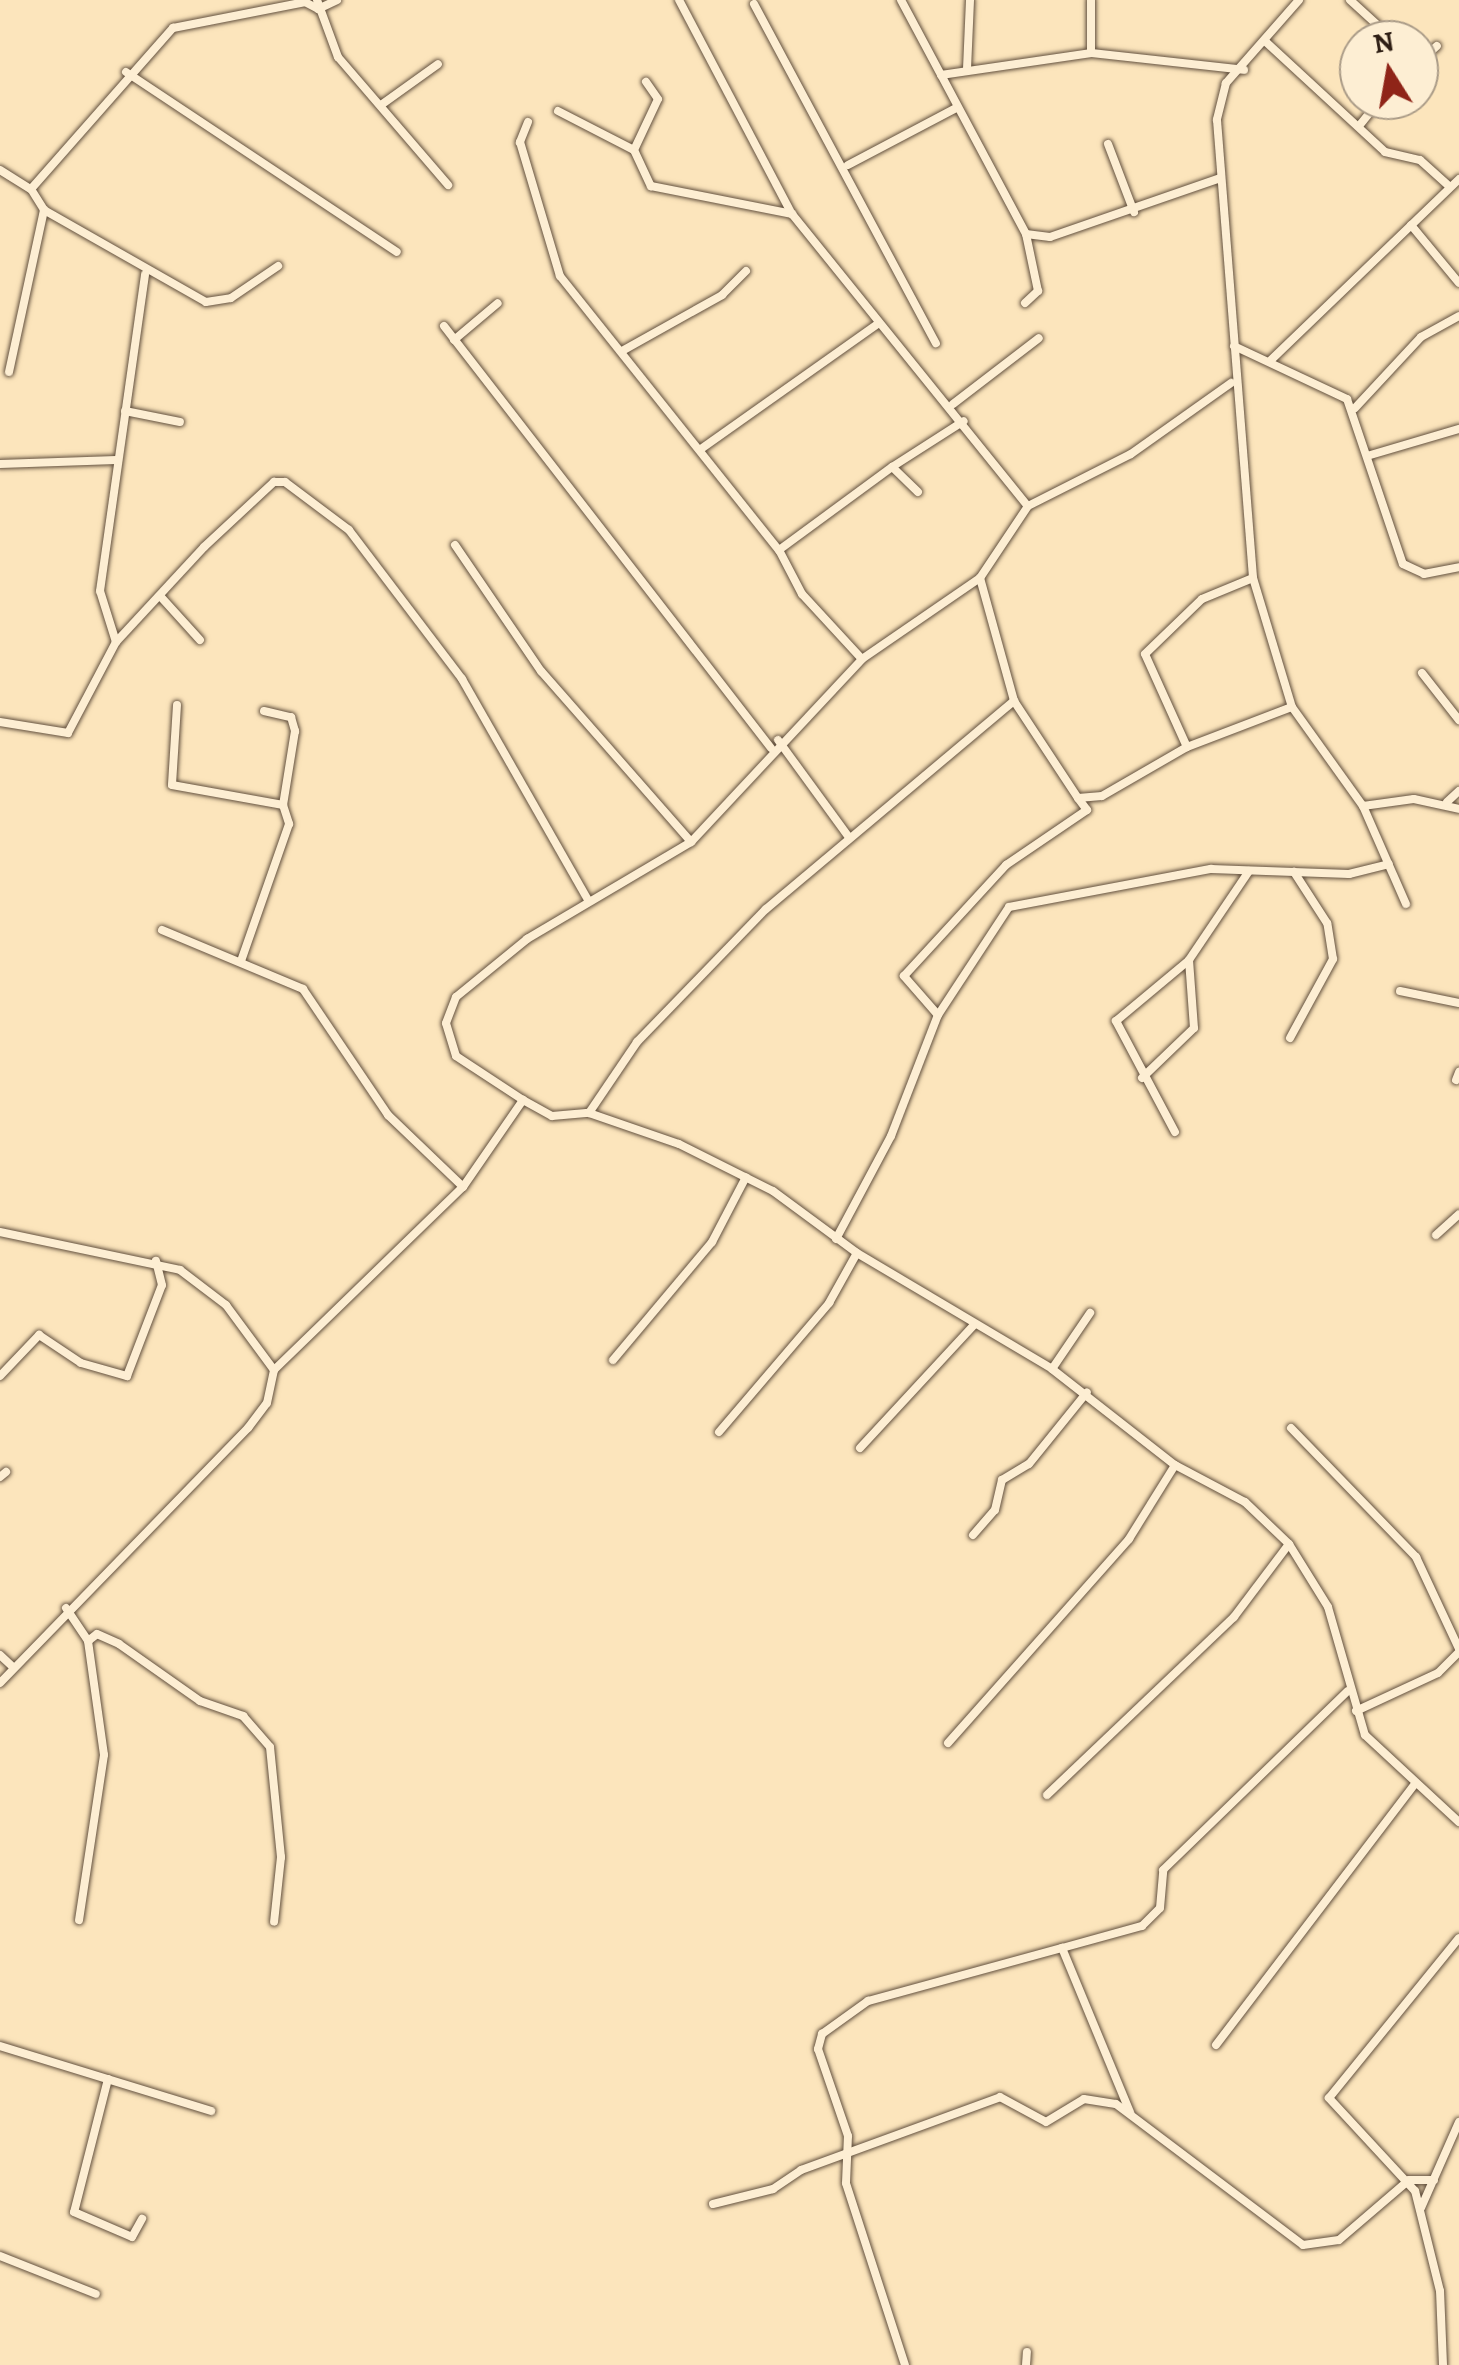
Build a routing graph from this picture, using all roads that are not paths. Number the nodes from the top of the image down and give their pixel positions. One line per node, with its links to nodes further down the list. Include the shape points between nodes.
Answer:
1 (337, 0): 8 (street)
2 (679, 0): 36 (street)
3 (902, 0): 17 (street)
4 (970, 0): 14 (street)
5 (1091, 0): 12 (street)
6 (1299, 0): 11 (street)
7 (1350, 0): 10 (street)
8 (318, 4): 16 (street, via 173,28); 19 (street, via 329,43)
9 (754, 4): 27 (street)
10 (1372, 20)
11 (1266, 42): 15 (street); 24 (street)
12 (1091, 52): 14 (street); 15 (street)
13 (438, 64): 19 (street)
14 (967, 69): 17 (street)
15 (1244, 70): 29 (street, via 1219,100)
16 (126, 72): 33 (street); 39 (street)
17 (941, 74): 20 (street)
18 (646, 82): 26 (street, via 658,99)
19 (381, 105): 31 (street)
20 (956, 108): 27 (street); 38 (street)
21 (558, 111): 26 (street)
22 (1364, 120): 24 (street)
23 (528, 122): 53 (street, via 520,142 550,258)
24 (1359, 126): 32 (street, via 1385,152 1420,160)
25 (1108, 144): 35 (street)
26 (634, 150): 36 (street, via 652,186)
27 (848, 165): 51 (street)
28 (0, 170): 33 (street)
29 (1220, 178): 35 (street); 52 (street)
30 (1459, 179): 32 (street)
31 (448, 185)
32 (1450, 187): 37 (street)
33 (31, 189): 34 (street)
34 (44, 210): 42 (street); 55 (street)
35 (1134, 212): 38 (street, via 1050,237)
36 (792, 214): 47 (street)
37 (1411, 225): 43 (street); 54 (street)
38 (1026, 234): 45 (street, via 1038,291)
39 (397, 252)
40 (278, 266): 42 (street, via 219,302)
41 (746, 270): 53 (street, via 722,295)
42 (145, 274): 59 (street)
43 (1459, 284)
44 (498, 302): 50 (street)
45 (1026, 302)
46 (1459, 316): 58 (street, via 1420,337)
47 (879, 323): 57 (street); 63 (street)
48 (444, 326): 50 (street)
49 (1039, 338): 57 (street)
50 (454, 340): 88 (street)
51 (936, 343)
52 (1234, 346): 54 (street); 56 (street)
53 (622, 352): 63 (street)
54 (1270, 360): 58 (street)
55 (8, 372)
56 (1231, 383): 69 (street, via 1131,454); 74 (street)
57 (954, 404): 60 (street)
58 (1355, 408): 64 (street)
59 (125, 411): 61 (street); 65 (street)
60 (964, 420): 67 (street); 69 (street)
61 (180, 422)
62 (1459, 429): 64 (street)
63 (701, 449): 71 (street)
64 (1367, 456): 72 (street, via 1402,564 1424,574)
65 (116, 460): 66 (street); 77 (street, via 100,591)
66 (0, 464)
67 (892, 467): 68 (street); 71 (street)
68 (918, 492)
69 (1028, 506): 73 (street)
70 (455, 546): 96 (street, via 540,670)
71 (780, 550): 78 (street, via 802,594)
72 (1459, 567)
73 (980, 578): 78 (street); 80 (street)
74 (1253, 578): 82 (street); 87 (street, via 1202,599 1145,654)
75 (161, 597): 76 (street); 77 (street); 100 (street, via 274,482 320,503 495,728 516,787)
76 (200, 640)
77 (116, 642): 85 (street, via 68,732)
78 (862, 659): 86 (street)
79 (1422, 673): 84 (street)
80 (1014, 701): 90 (street); 95 (street)
81 (177, 704): 92 (street, via 172,786)
82 (1292, 707): 87 (street); 93 (street)
83 (264, 711): 92 (street, via 291,717 295,731)
84 (1459, 720)
85 (0, 722)
86 (778, 740): 88 (street); 95 (street)
87 (1188, 747): 90 (street, via 1102,796)
88 (771, 748): 96 (street)
89 (1459, 790): 91 (street)
90 (1078, 798): 107 (street, via 1086,810 1006,865 904,976)
91 (1447, 802): 93 (street); 94 (street)
92 (284, 805): 104 (street, via 281,860)
93 (1363, 806): 97 (street)
94 (1459, 810)
95 (848, 836): 111 (street, via 637,1042)
96 (691, 842): 100 (street, via 642,878)
97 (1389, 864): 99 (street, via 1349,874); 101 (street)
98 (1249, 871): 99 (street); 103 (street); 107 (street, via 1022,900 991,923)
99 (1294, 872): 108 (street, via 1327,923 1333,959)
100 (588, 900): 110 (street, via 478,976 448,1009 456,1056)
101 (1406, 904)
102 (162, 930): 104 (street)
103 (1189, 960): 109 (street, via 1194,1028); 109 (street, via 1116,1021)
104 (241, 962): 114 (street, via 302,989 388,1115)
105 (1400, 991): 106 (street)
106 (1459, 1003)
107 (938, 1015): 118 (street, via 891,1136)
108 (1290, 1038)
109 (1142, 1078): 112 (street)
110 (522, 1100): 111 (street, via 552,1116); 114 (street)
111 (589, 1113): 113 (street)
112 (1175, 1132)
113 (746, 1177): 118 (street); 123 (street, via 712,1242)
114 (464, 1188): 125 (street)
115 (1459, 1214): 117 (street)
116 (0, 1232): 120 (street)
117 (1436, 1235)
118 (836, 1238): 119 (street)
119 (857, 1253): 122 (street); 129 (street, via 829,1302)
120 (156, 1261): 125 (street, via 226,1305); 126 (street, via 162,1285 127,1376 81,1363 39,1335)
121 (1090, 1313): 124 (street)
122 (974, 1325): 124 (street); 130 (street)
123 (613, 1360)
124 (1052, 1368): 127 (street)
125 (274, 1370): 134 (street, via 267,1403 248,1428)
126 (0, 1376)
127 (1087, 1392): 131 (street); 132 (street, via 1029,1464 1002,1480 995,1510)
128 (1291, 1428): 136 (street, via 1416,1557)
129 (719, 1432)
130 (860, 1448)
131 (1175, 1465): 133 (street, via 1245,1502); 142 (street, via 1129,1540)
132 (973, 1535)
133 (1289, 1544): 140 (street, via 1328,1607); 144 (street, via 1234,1616)
134 (66, 1608): 135 (street); 138 (street)
135 (88, 1641): 146 (street, via 104,1755); 147 (street, via 97,1634 120,1644 200,1702 243,1716 270,1746 282,1857)
136 (1459, 1650): 141 (street, via 1438,1672)
137 (0, 1655): 138 (street)
138 (12, 1666): 139 (street)
139 (0, 1683)
140 (1348, 1691): 141 (street); 149 (street, via 1163,1870 1160,1908 1142,1926)
141 (1356, 1710): 143 (street, via 1365,1736)
142 (948, 1743)
143 (1414, 1785): 145 (street); 151 (street)
144 (1047, 1794)
145 (1459, 1822)
146 (79, 1920)
147 (274, 1922)
148 (1459, 1938): 157 (street, via 1329,2098)
149 (1062, 1948): 154 (street); 156 (street, via 868,2001 822,2034 818,2049)
150 (0, 2046): 152 (street)
151 (1216, 2046)
152 (108, 2079): 153 (street); 161 (street, via 74,2212 132,2237)
153 (212, 2111)
154 (1130, 2112): 156 (street, via 1089,2098 1046,2122 1021,2102 987,2098); 157 (street, via 1296,2243 1352,2233)
155 (1459, 2122): 158 (street)
156 (847, 2154): 159 (street, via 773,2190); 165 (street, via 846,2183)
157 (1409, 2180): 158 (street); 160 (street)
158 (1434, 2180): 160 (street)
159 (713, 2204)
160 (1421, 2208): 167 (street, via 1440,2291)
161 (142, 2219)
162 (0, 2256): 163 (street)
163 (96, 2294)
164 (1028, 2352): 166 (street)
165 (905, 2365)
166 (1026, 2365)
167 (1444, 2365)

